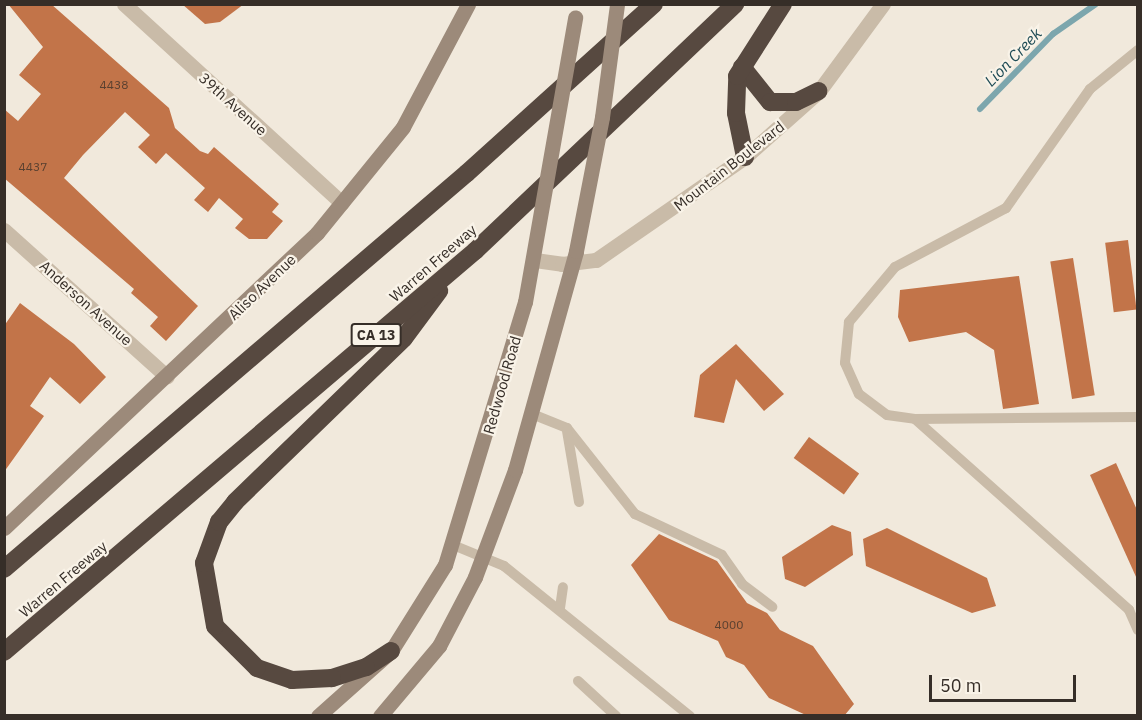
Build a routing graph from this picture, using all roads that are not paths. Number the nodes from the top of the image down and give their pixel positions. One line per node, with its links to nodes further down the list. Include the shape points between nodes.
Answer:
1 (123, 4): 13 (street, 39th Avenue)
2 (468, 4): 13 (main road, Aliso Avenue, via 403,127)
3 (616, 4): 17 (main road, bridge, via 602,117)
4 (654, 4): 27 (highway, via 476,165)
5 (735, 4): 15 (highway, Warren Freeway / CA 13, via 615,124)
6 (783, 4): 10 (highway)
7 (883, 4): 11 (street, Mountain Boulevard)
8 (576, 11): 16 (main road, Redwood Road, bridge)
9 (1137, 50): 21 (lane, via 1090,88 1006,208 895,267 849,322 845,363 859,394 887,415)
10 (742, 67): 11 (highway, via 770,102 796,102); 12 (highway, via 734,93)
11 (819, 92): 12 (street, Mountain Boulevard)
12 (745, 157): 17 (street, Mountain Boulevard, via 620,248 596,260)
13 (342, 203): 18 (main road, Aliso Avenue)
14 (4, 230): 18 (street, Anderson Avenue)
15 (475, 251): 32 (highway, via 404,338 235,502 219,522 204,563 215,626 257,668 292,680 332,678 366,667); 33 (highway, Warren Freeway / CA 13)
16 (535, 260): 17 (street, Mountain Boulevard); 25 (main road, Redwood Road, bridge)
17 (570, 260): 19 (main road)
18 (167, 376): 24 (main road, Aliso Avenue)
19 (532, 414): 22 (lane); 26 (main road)
20 (1137, 417): 21 (lane)
21 (915, 419): 31 (lane, via 1129,610)
22 (567, 428): 23 (lane); 29 (lane, via 634,514 722,555 742,584)
23 (579, 502)
24 (4, 528)
25 (453, 545): 26 (lane); 32 (main road, Redwood Road, via 431,594)
26 (483, 557): 30 (lane); 36 (main road, via 439,646)
27 (4, 569)
28 (563, 587): 30 (lane)
29 (772, 607)
30 (560, 609): 38 (lane)
31 (1137, 630)
32 (391, 651): 35 (main road, Redwood Road)
33 (4, 652)
34 (578, 681): 37 (lane)
35 (318, 716)
36 (381, 716)
37 (616, 716)
38 (690, 716)

